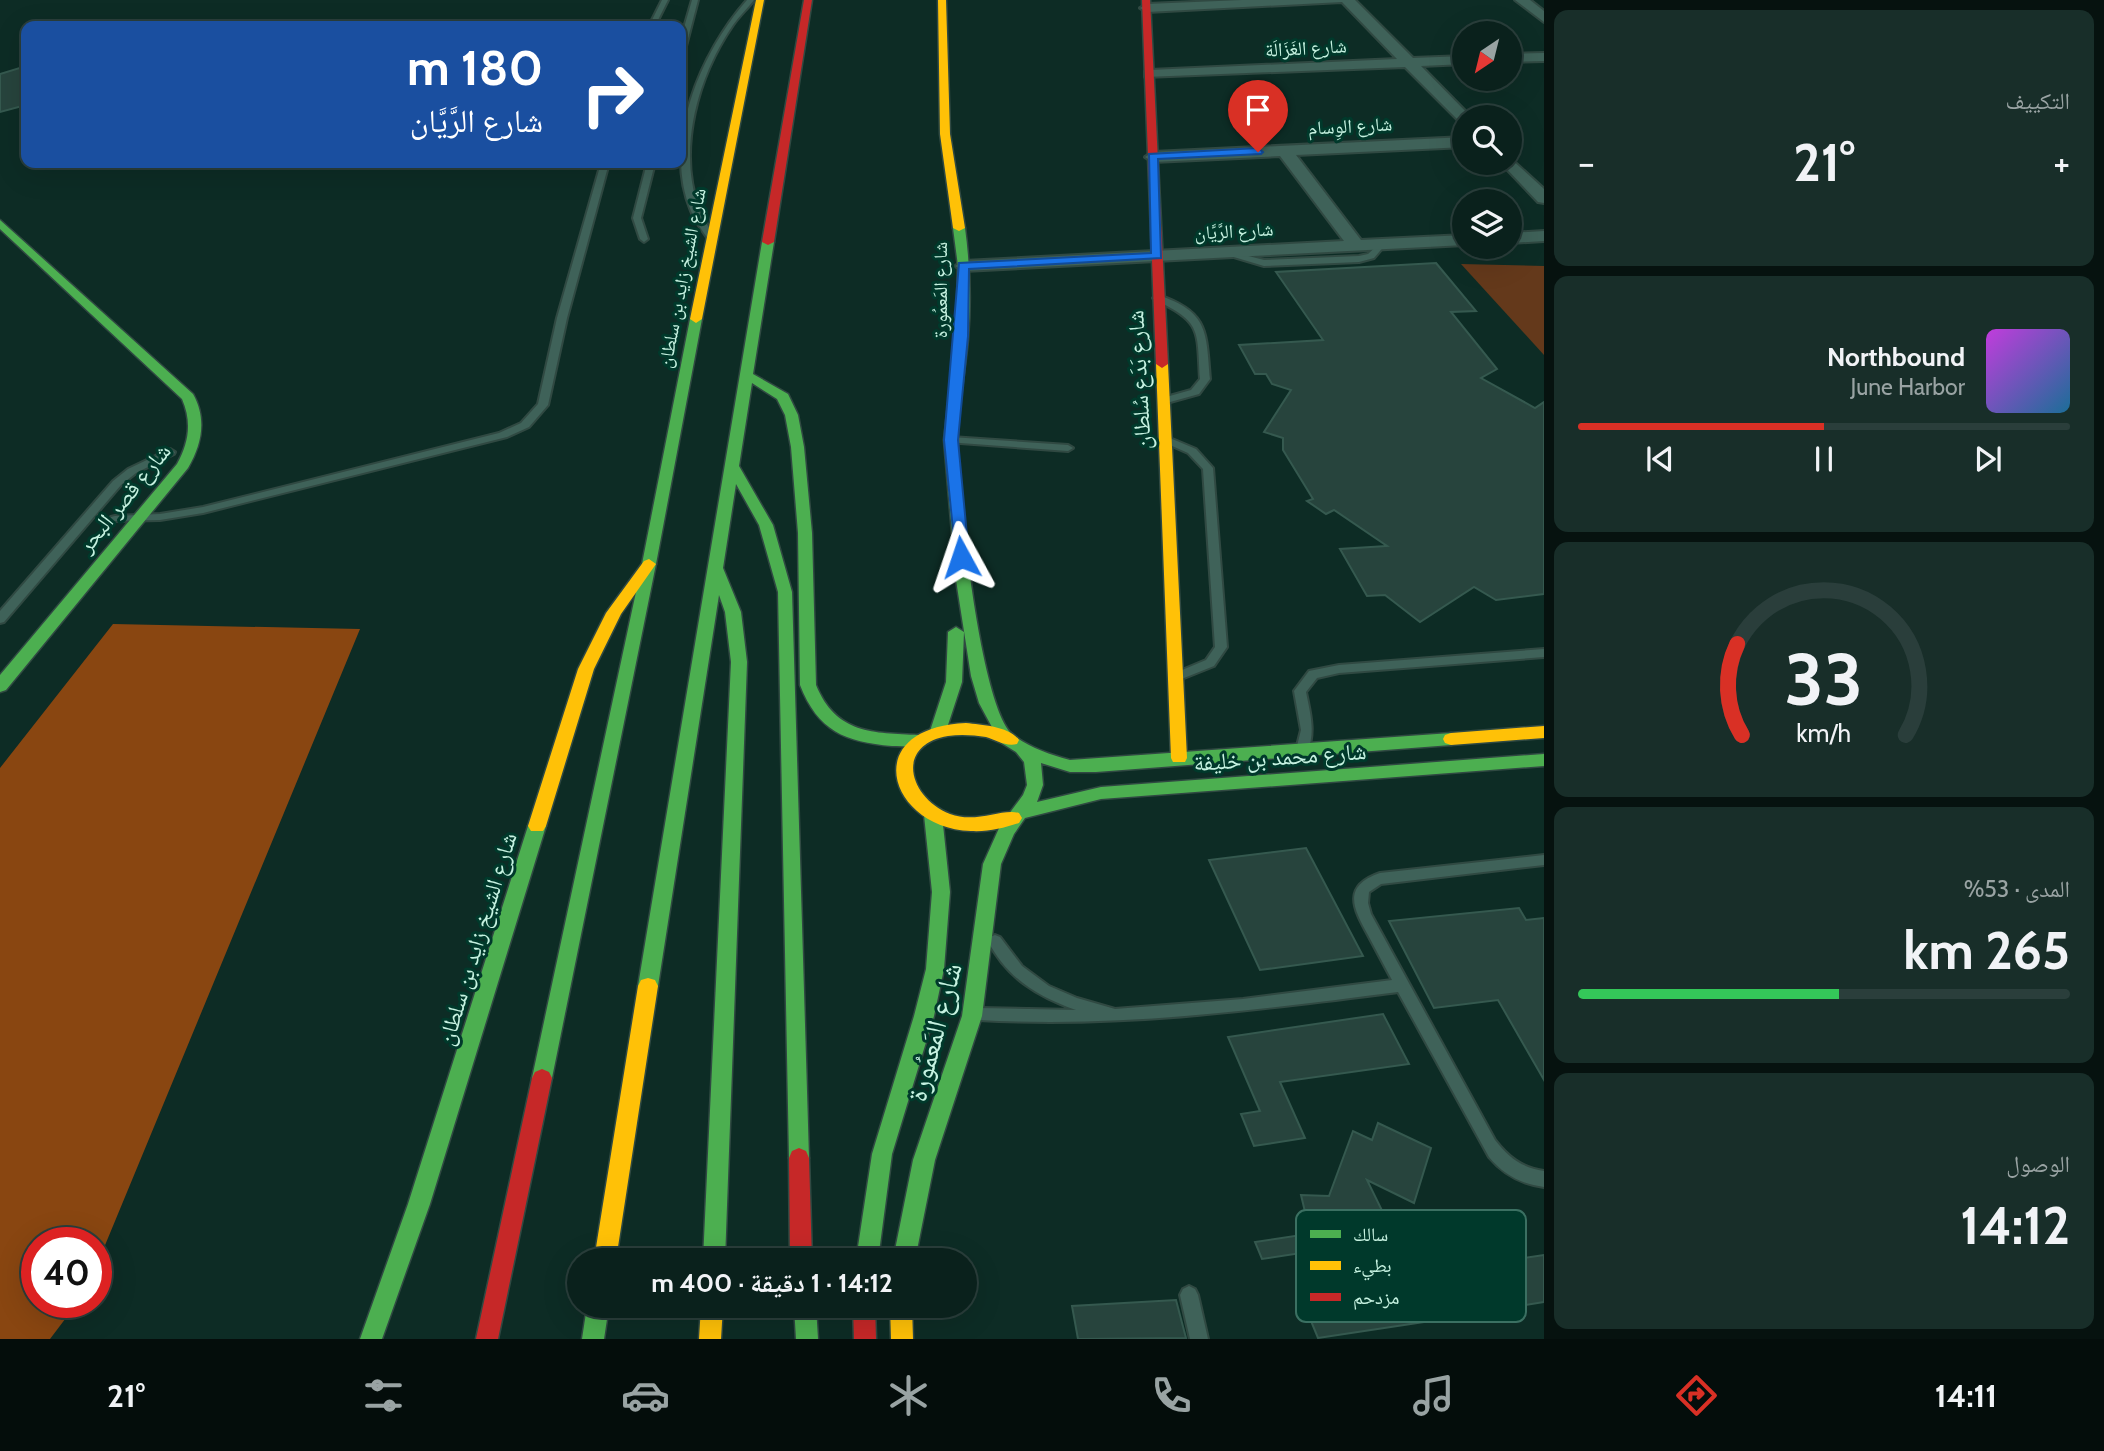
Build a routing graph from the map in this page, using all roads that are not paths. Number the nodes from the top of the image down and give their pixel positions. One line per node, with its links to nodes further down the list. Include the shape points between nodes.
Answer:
1 (665, 0): 12 (lane)
2 (695, 0): 15 (lane)
3 (751, 0): 31 (lane, via 727,27 703,73 689,122 689,202)
4 (760, 0): 31 (main road, شارع الشيخ زايد بن سلطان)
5 (808, 0): 14 (main road)
6 (942, 0): 40 (main road, شارع المَعمُورة, via 945,134)
7 (1337, 0): 10 (street)
8 (1347, 0): 19 (street)
9 (1522, 0): 11 (street)
10 (1146, 4): 20 (main road, شارع بَدَع سُلطان)
11 (1544, 18)
12 (654, 21)
13 (822, 22): 14 (main road)
14 (804, 30): 43 (main road)
15 (686, 32)
16 (1544, 57): 17 (street)
17 (1522, 58)
18 (1452, 60): 19 (street, شارع الغَزَالَة)
19 (1408, 62): 20 (street, شارع الغَزَالَة); 21 (street)
20 (1150, 75): 24 (main road, شارع بَدَع سُلطان)
21 (1452, 106)
22 (1452, 143): 23 (street, شارع الوِسام)
23 (1284, 150): 24 (street, شارع الوِسام); 36 (street)
24 (1153, 156): 39 (main road, شارع بَدَع سُلطان)
25 (603, 168): 52 (lane, via 543,405 525,425 503,435 203,510)
26 (651, 168): 33 (lane, via 637,218)
27 (1521, 175): 28 (street)
28 (1544, 198)
29 (0, 223): 52 (main road, شارع قصر البحر, via 193,406 198,428 191,452)
30 (1544, 236): 32 (street)
31 (711, 237): 54 (main road, شارع الشيخ زايد بن سلطان)
32 (1522, 237)
33 (645, 239)
34 (1452, 241): 37 (street, شارع الرَّيَّان)
35 (0, 245): 42 (main road)
36 (1356, 245): 37 (street, شارع الرَّيَّان); 38 (street, شارع الرَّيَّان)
37 (1381, 245): 38 (lane, via 1359,260 1264,263)
38 (1221, 253): 39 (street, شارع الرَّيَّان)
39 (1157, 256): 40 (street, شارع الرَّيَّان); 41 (main road, شارع بَدَع سُلطان)
40 (964, 266): 46 (main road, شارع المَعمُورة)
41 (1158, 298): 44 (main road, شارع بَدَع سُلطان); 44 (lane, via 1189,312 1199,323 1205,379 1195,392)
42 (60, 302)
43 (746, 375): 49 (main road); 64 (main road, via 783,397 795,418 804,516 808,685 813,706 827,722 845,732)
44 (1163, 401): 45 (main road, شارع بَدَع سُلطان)
45 (1165, 439): 59 (main road, شارع بَدَع سُلطان); 59 (lane, via 1192,451 1208,468 1221,648 1210,663)
46 (951, 440): 48 (lane); 56 (main road, شارع المَعمُورة)
47 (172, 447): 50 (main road, شارع قصر البحر); 57 (lane, via 117,483)
48 (1068, 449)
49 (731, 464): 55 (main road); 82 (main road, via 765,520 785,592)
50 (145, 483)
51 (130, 501): 53 (main road, شارع قصر البحر)
52 (138, 519): 53 (lane); 60 (main road, شارع قصر البحر)
53 (110, 524)
54 (649, 564): 91 (main road, شارع الشيخ زايد بن سلطان, via 614,613 586,669 419,1203); 92 (main road, شارع الشيخ زايد بن سلطان)
55 (714, 565): 80 (main road); 81 (main road, via 736,619 739,662)
56 (964, 580): 61 (main road, شارع المَعمُورة, via 956,625 954,682); 63 (main road, شارع المَعمُورة, via 982,689)
57 (0, 619)
58 (1544, 653): 65 (lane, via 1339,668 1313,674 1300,691 1307,730)
59 (1175, 678): 67 (main road, شارع بَدَع سُلطان)
60 (0, 686)
61 (938, 731): 63 (main road, via 979,728); 64 (main road)
62 (1544, 732): 65 (main road, شارع محمد بن خليفة)
63 (1006, 738): 66 (main road)
64 (919, 741): 69 (main road, via 909,752 904,778 908,792)
65 (1302, 752): 67 (main road, شارع محمد بن خليفة)
66 (1026, 753): 67 (main road, شارع محمد بن خليفة, via 1070,766); 70 (main road, via 1037,774 1035,794)
67 (1179, 758)
68 (1544, 760): 70 (main road, شارع محمد بن خليفة, via 1101,793)
69 (933, 815): 70 (main road, via 988,826); 73 (main road, شارع المَعمُورة, via 941,869)
70 (1017, 815): 72 (main road, شارع المَعمُورة, via 992,865)
71 (1544, 860): 75 (lane, via 1380,879 1363,888 1360,905)
72 (985, 921): 77 (main road, شارع المَعمُورة); 78 (lane, via 1001,953 1027,982 1066,1002)
73 (940, 937): 74 (lane); 83 (main road, شارع المَعمُورة, via 927,1008 885,1143)
74 (948, 984)
75 (1401, 985): 78 (lane); 79 (lane, via 1499,1160 1514,1171)
76 (956, 1000): 77 (lane)
77 (973, 1013): 78 (lane); 84 (main road, شارع المَعمُورة, via 918,1180)
78 (1125, 1017)
79 (1544, 1179)
80 (607, 1248)
81 (715, 1248)
82 (801, 1248)
83 (868, 1248)
84 (906, 1248)
85 (1189, 1294): 98 (lane)
86 (596, 1318): 93 (main road)
87 (711, 1318): 94 (main road)
88 (805, 1318): 95 (main road)
89 (864, 1318): 96 (main road)
90 (901, 1318): 97 (main road)
91 (371, 1339)
92 (487, 1339)
93 (593, 1339)
94 (710, 1339)
95 (807, 1339)
96 (865, 1339)
97 (902, 1339)
98 (1199, 1339)

